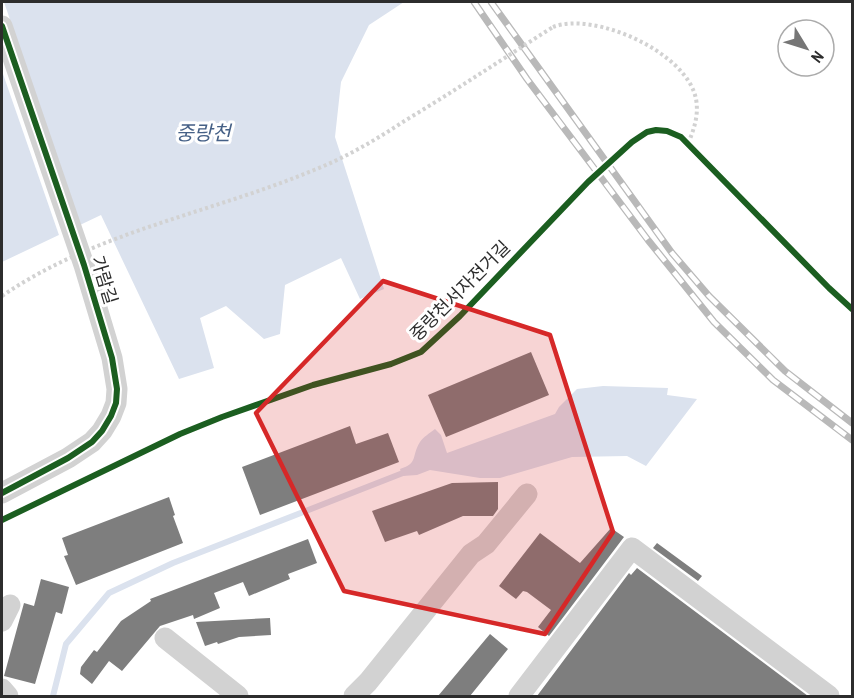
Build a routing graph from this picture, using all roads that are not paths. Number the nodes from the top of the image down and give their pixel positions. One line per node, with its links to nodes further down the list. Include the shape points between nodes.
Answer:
1 (2, 26): 2 (street, 가람길, via 84,265 112,358 117,389 107,423 92,442)
2 (2, 493)
3 (527, 494): 8 (street, via 486,544 471,554)
4 (165, 639): 7 (street)
5 (2, 689): 6 (street)
6 (8, 696)
7 (238, 696)
8 (354, 696)
9 (519, 696): 10 (street, via 632,548)
10 (829, 696)

